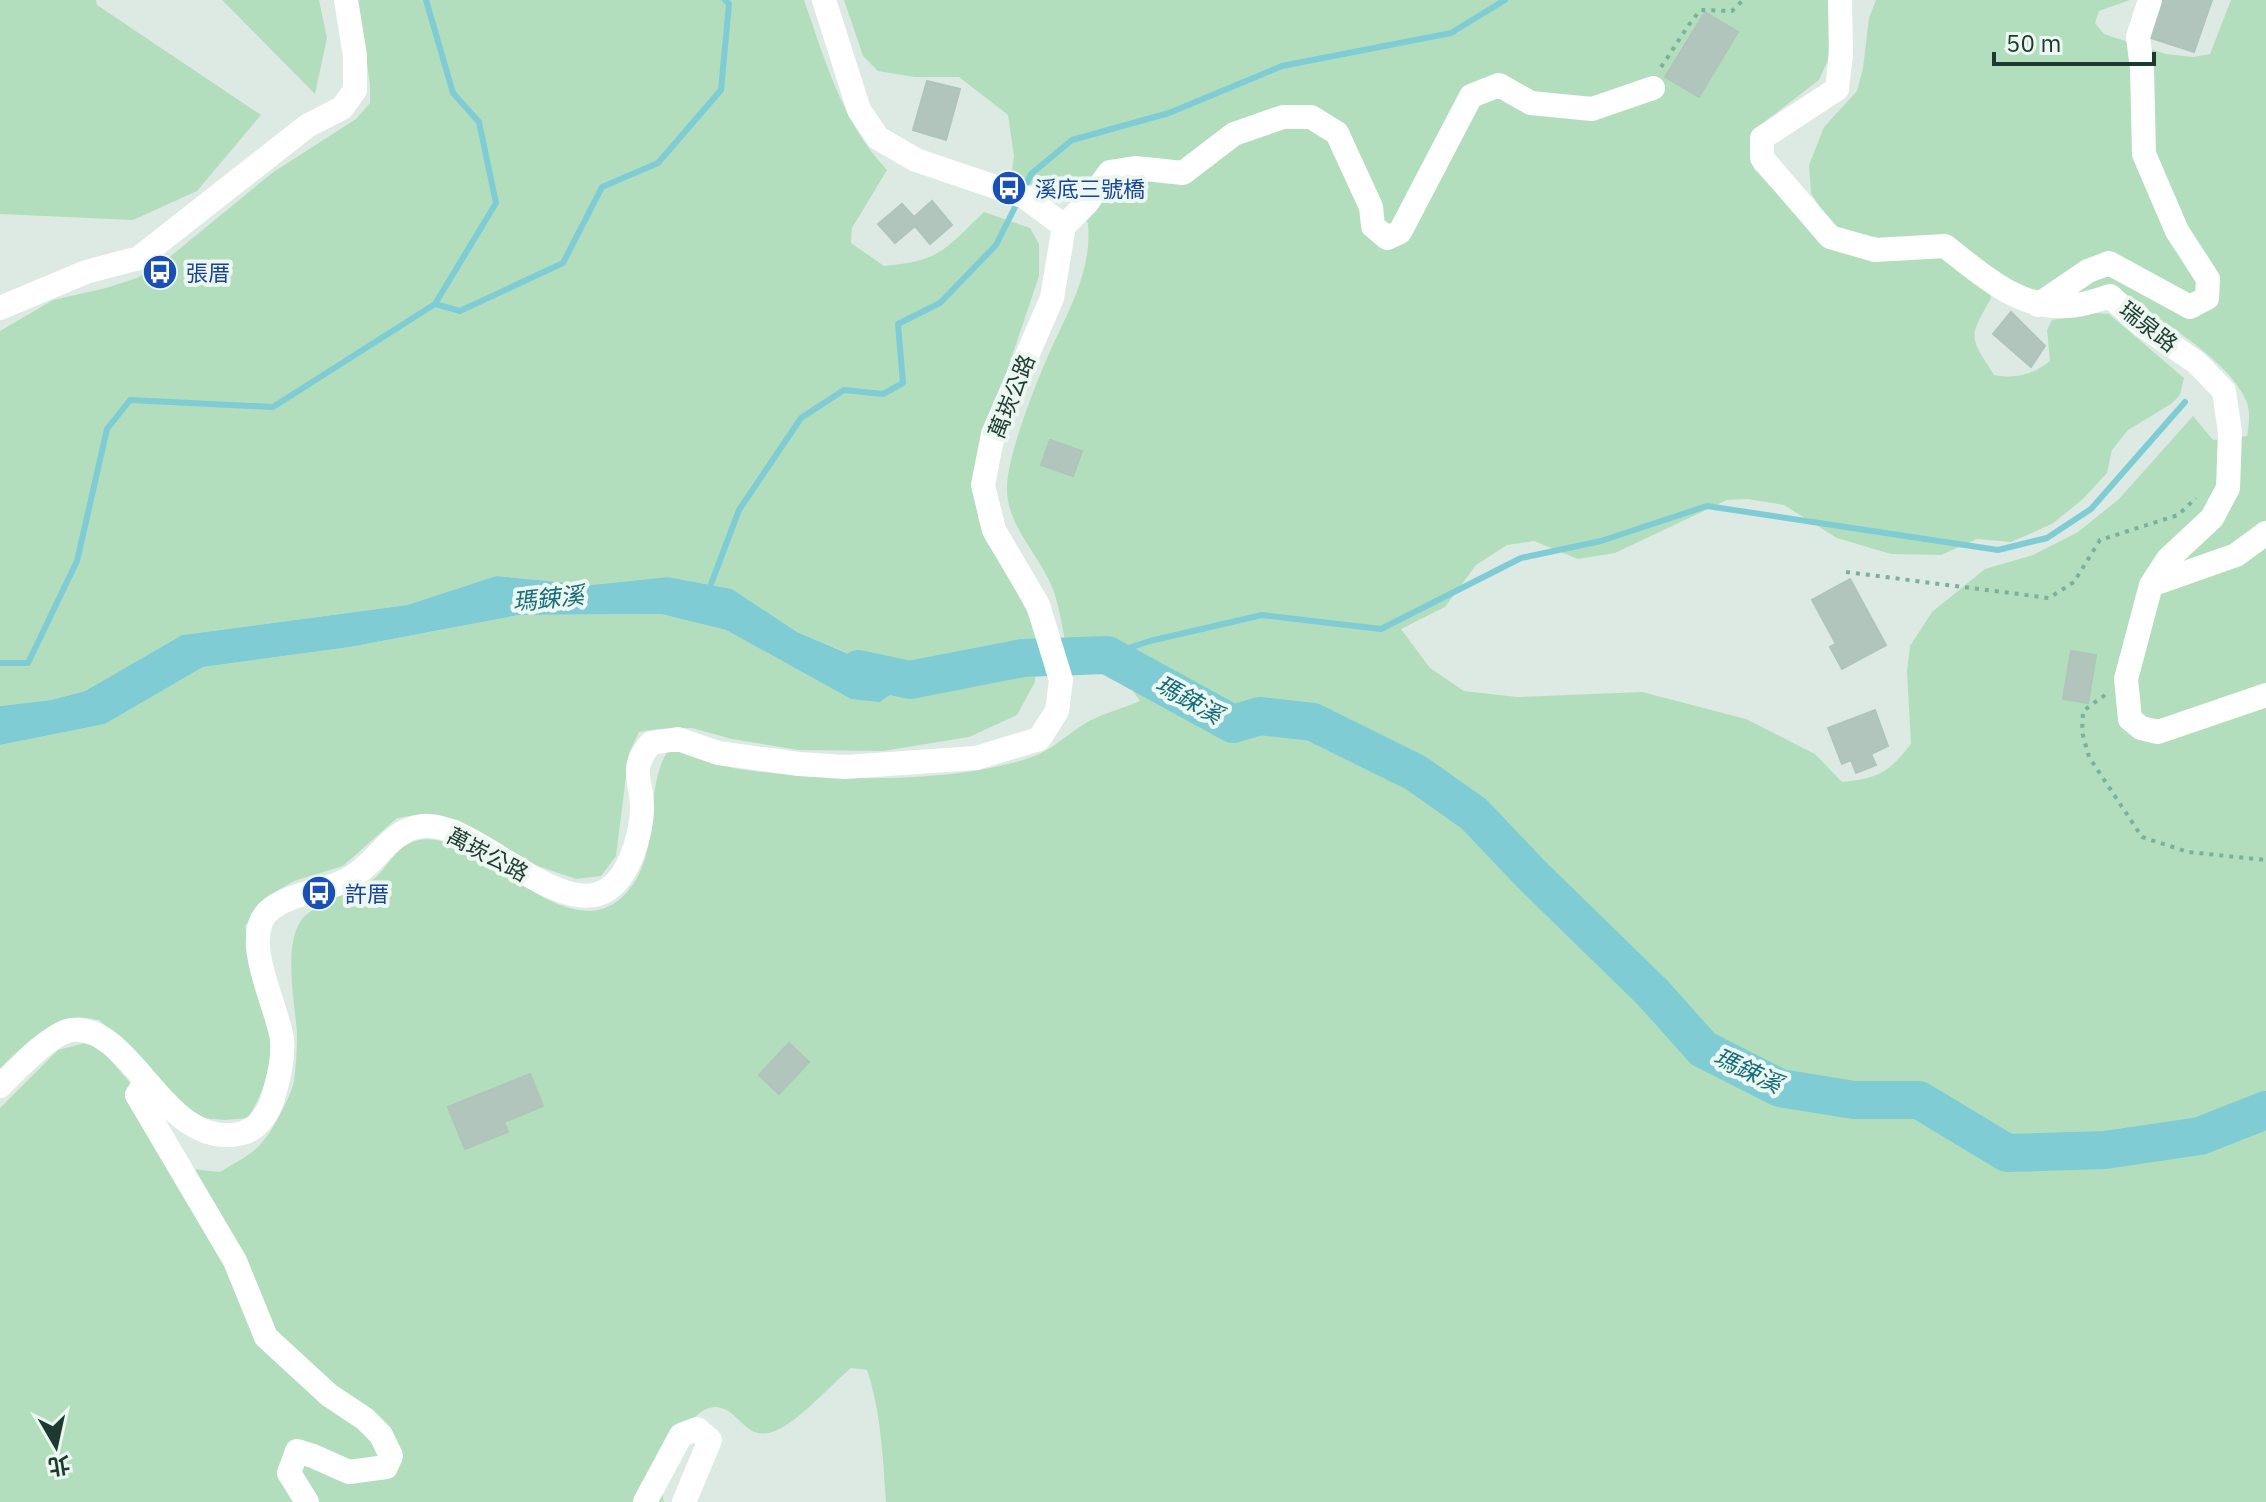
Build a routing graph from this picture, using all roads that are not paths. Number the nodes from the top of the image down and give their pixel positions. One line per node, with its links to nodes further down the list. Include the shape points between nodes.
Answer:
1 (346, 0): 8 (street, via 355,90 342,108 307,126 139,258 86,272)
2 (824, 0): 6 (street, via 859,110 878,138 916,160 1016,193)
3 (1840, 0): 7 (street, 瑞泉路, via 1837,89 1762,138 1762,158 1830,237 1875,250 1945,246 1998,287)
4 (2150, 0): 7 (street, via 2138,37 2144,154 2177,231 2208,279 2207,298 2190,307 2109,263)
5 (1653, 88): 6 (street, via 1592,109 1531,103 1499,85 1471,96 1400,232 1387,238 1373,226 1371,207 1337,133 1311,117 1283,117 1234,134 1183,173 1135,168 1110,172)
6 (1064, 226): 12 (street, 萬崁公路, via 1052,298 993,434 983,485 994,530 1038,605 1061,680 1057,711 1039,739 976,758 845,767 718,753 678,739 651,743 638,759 638,837 619,880 600,893 578,896 531,878 448,829 423,826 397,835 354,876 289,899 270,909 259,925 256,942 282,1041 279,1078 262,1121 245,1132 220,1136 192,1127)
7 (2038, 305): 10 (street, 瑞泉路, via 2069,307 2110,296 2197,363 2224,391 2230,432 2228,488 2212,518 2168,559)
8 (0, 308)
9 (2266, 533): 10 (street, via 2236,555)
10 (2151, 585): 11 (street, 瑞泉路, via 2126,679 2130,719 2158,732)
11 (2266, 695)
12 (146, 1081): 13 (street, 萬崁公路, via 94,1033 69,1030 34,1052); 14 (street, via 137,1095 235,1261 266,1337 329,1395 365,1419 391,1456 386,1467 349,1472 297,1451 289,1473)
13 (0, 1086)
14 (307, 1502)
15 (645, 1502): 16 (street, via 681,1435 697,1429 710,1440)
16 (684, 1502)

